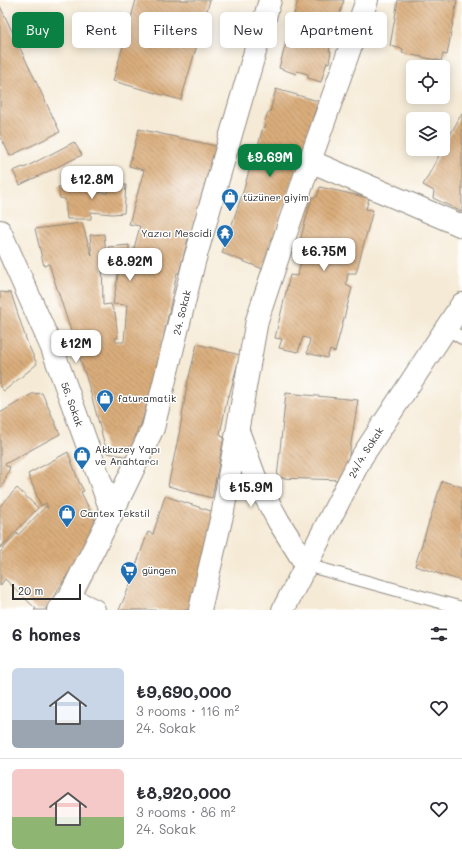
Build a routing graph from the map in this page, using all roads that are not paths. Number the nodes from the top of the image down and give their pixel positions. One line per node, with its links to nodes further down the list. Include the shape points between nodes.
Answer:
1 (270, 0): 9 (street, 24. Sokak, via 194,262 153,428)
2 (368, 0): 3 (street)
3 (310, 161): 4 (street); 8 (street, via 257,320)
4 (462, 226)
5 (3, 246): 9 (street, 56. Sokak, via 52,348)
6 (462, 304): 7 (street, 24/4. Sokak)
7 (454, 333): 10 (street, 24/4. Sokak, via 361,458)
8 (238, 430): 10 (street, via 256,480); 14 (street, via 223,511)
9 (112, 513): 11 (street, 24. Sokak)
10 (306, 565): 12 (lane); 15 (street, 24/4. Sokak)
11 (64, 604): 13 (street)
12 (462, 608)
13 (94, 610)
14 (200, 610)
15 (283, 610)

